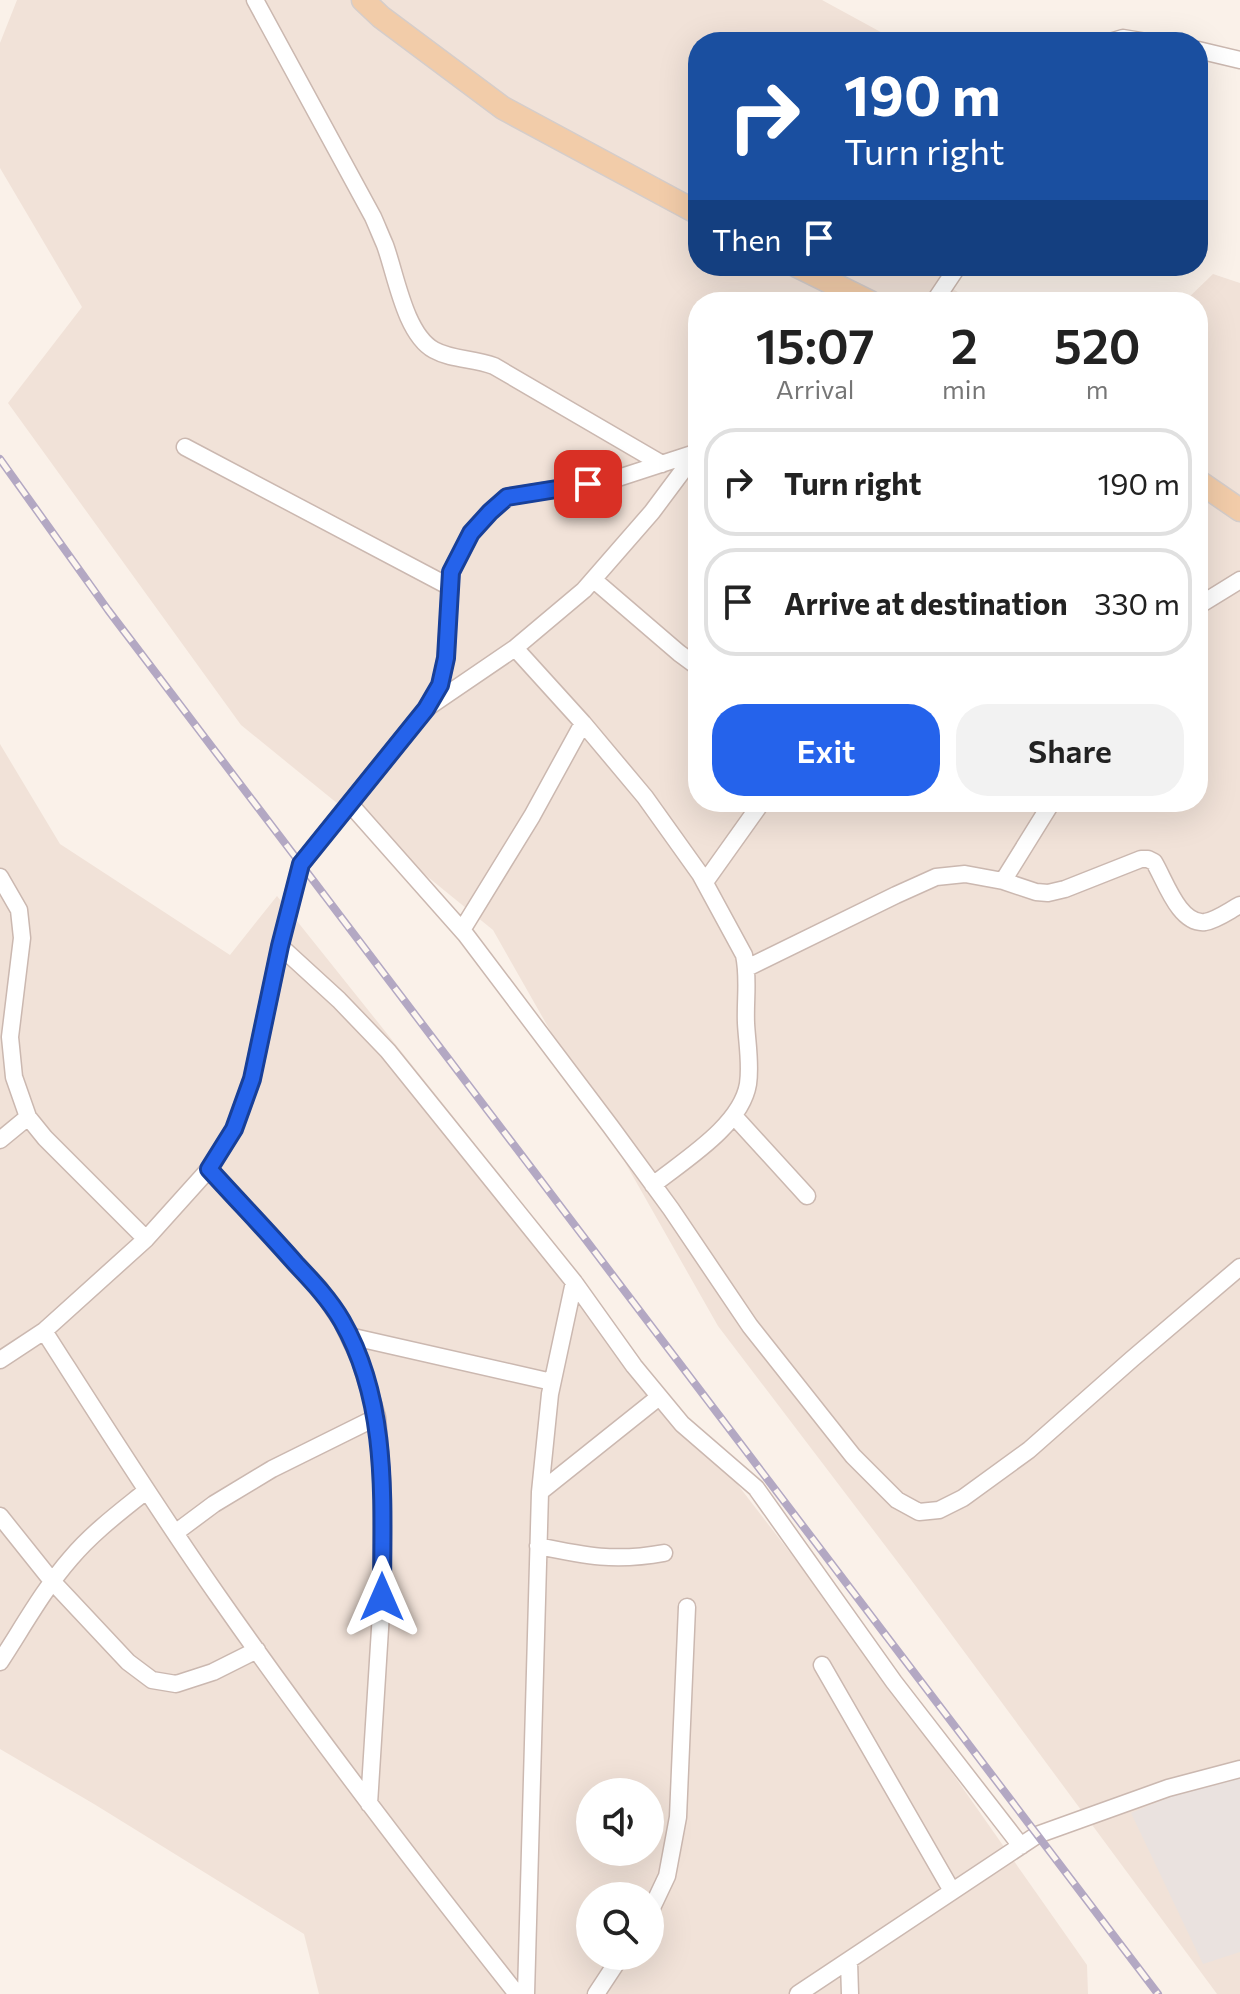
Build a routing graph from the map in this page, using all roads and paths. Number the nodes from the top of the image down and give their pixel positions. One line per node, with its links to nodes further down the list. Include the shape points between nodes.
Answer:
1 (255, 0): 10 (street, via 373,217 421,341 443,354 494,366)
2 (363, 0): 5 (main road, via 503,108)
3 (1208, 52): 4 (street)
4 (1240, 60)
5 (688, 208)
6 (817, 276): 7 (main road)
7 (849, 292)
8 (185, 447): 16 (street)
9 (688, 456): 10 (street)
10 (662, 464): 16 (street, via 615,479 507,497 471,533 451,572)
11 (688, 465): 14 (street)
12 (1208, 488): 13 (main road)
13 (1240, 510)
14 (594, 580): 18 (street); 19 (street)
15 (1240, 580): 17 (street)
16 (450, 587): 20 (street, via 446,658 440,685)
17 (1208, 600)
18 (515, 648): 20 (street); 21 (street)
19 (688, 660)
20 (426, 709): 22 (street)
21 (583, 723): 27 (street, via 645,797); 29 (street)
22 (350, 804): 29 (street); 30 (street, via 301,864)
23 (755, 812): 27 (street)
24 (1046, 812): 26 (street)
25 (0, 877): 33 (street, via 19,910 22,938 10,1037 14,1077)
26 (1003, 881): 28 (street, via 1048,893 1148,859 1179,908 1195,921 1212,920); 31 (street, via 965,874 936,877)
27 (705, 882): 31 (street)
28 (1240, 905)
29 (462, 930): 36 (street)
30 (280, 946): 35 (street, via 252,1079 234,1129); 40 (street, via 388,1051)
31 (747, 968): 32 (street, via 748,1083)
32 (734, 1116): 36 (street); 37 (street)
33 (28, 1117): 34 (street); 38 (street)
34 (1, 1137)
35 (209, 1169): 38 (street); 42 (street, via 320,1289)
36 (653, 1185): 39 (street, via 750,1326 853,1456 897,1500 919,1512 939,1510 963,1498 1029,1450)
37 (807, 1196)
38 (146, 1239): 41 (street)
39 (1240, 1267)
40 (574, 1282): 44 (street); 45 (street)
41 (44, 1331): 43 (street); 47 (street)
42 (349, 1336): 44 (street); 46 (street)
43 (0, 1360)
44 (552, 1382): 48 (street)
45 (659, 1397): 48 (street); 60 (street, via 756,1488 894,1682)
46 (377, 1417): 50 (street, via 272,1469); 59 (street, via 382,1597)
47 (146, 1491): 50 (street); 53 (street, via 73,1555)
48 (540, 1492): 51 (street)
49 (0, 1516): 53 (street)
50 (175, 1533): 55 (street)
51 (538, 1546): 52 (street, via 598,1558); 66 (street)
52 (664, 1553)
53 (52, 1581): 55 (street, via 128,1662 152,1680 176,1684); 56 (street)
54 (687, 1607): 61 (street, via 678,1817)
55 (257, 1650): 59 (street)
56 (0, 1662)
57 (822, 1665): 62 (street)
58 (1240, 1769): 60 (street, via 1168,1788 1037,1835)
59 (369, 1804): 65 (street)
60 (1021, 1846): 62 (street)
61 (664, 1882)
62 (952, 1891): 63 (street)
63 (849, 1961): 68 (street); 69 (street)
64 (612, 1970): 67 (street)
65 (517, 1994)
66 (526, 1994)
67 (596, 1994)
68 (798, 1994)
69 (850, 1994)

